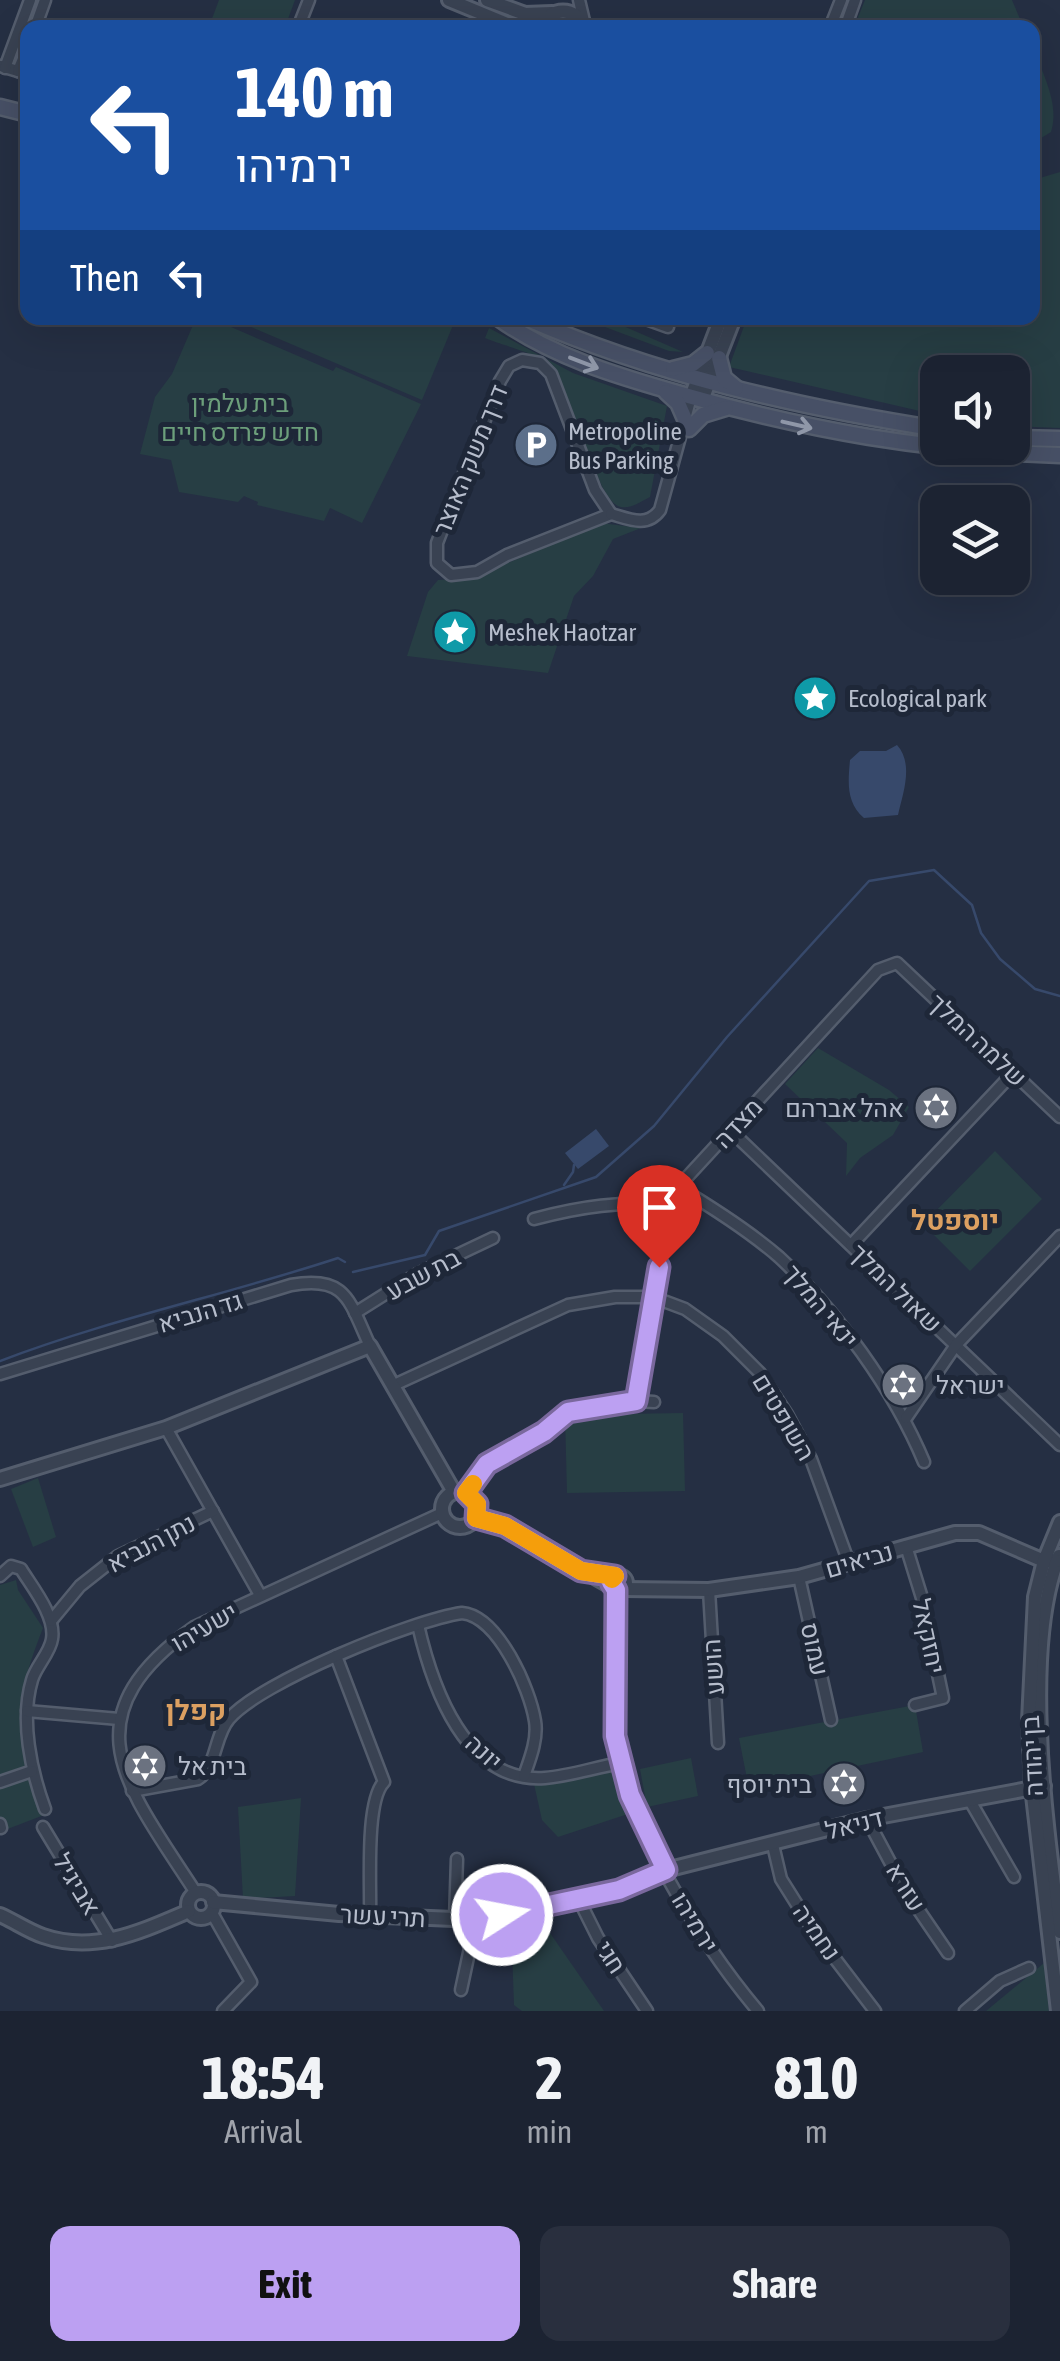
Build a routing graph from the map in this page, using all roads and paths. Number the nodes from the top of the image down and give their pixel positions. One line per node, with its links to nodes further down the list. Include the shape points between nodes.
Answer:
1 (449, 0): 5 (street)
2 (488, 0): 4 (street, via 525,14)
3 (576, 0): 4 (street)
4 (554, 12): 6 (street); 7 (street, via 572,12)
5 (498, 20)
6 (546, 20)
7 (580, 20)
8 (20, 24): 9 (street)
9 (2, 67)
10 (510, 325): 19 (main road, one-way to 19, via 550,349)
11 (545, 325): 17 (main road)
12 (662, 325): 15 (street)
13 (719, 325): 16 (street)
14 (730, 325): 16 (street)
15 (668, 327)
16 (713, 356): 17 (main road); 18 (street); 20 (main road)
17 (666, 369): 18 (main road)
18 (704, 380): 20 (main road); 21 (street)
19 (662, 388): 21 (main road); 23 (main road)
20 (736, 389): 24 (main road)
21 (696, 399): 22 (main road); 23 (street, דרך משק האוצר)
22 (728, 408): 23 (main road); 27 (main road, one-way to 27, via 872,440)
23 (687, 424): 29 (street, דרך משק האוצר, via 656,516 640,522)
24 (920, 426)
25 (1030, 438): 26 (main road)
26 (1060, 439)
27 (1060, 455)
28 (602, 500): 29 (street, דרך משק האוצר); 30 (street); 30 (street, דרך משק האוצר, via 551,374 535,361 514,363 500,381 435,557 452,575 477,572)
29 (611, 514): 30 (street, דרך משק האוצר)
30 (598, 519)
31 (897, 963): 32 (street, שלמה המלך); 34 (street, מצדה, via 878,970)
32 (1013, 1073): 33 (street, שלמה המלך); 40 (street)
33 (1060, 1117)
34 (732, 1131): 35 (street, מצדה); 40 (street, שאול המלך)
35 (678, 1187): 36 (street, מצדה); 49 (street, ינאי המלך, via 779,1258 849,1336)
36 (670, 1206): 37 (street, via 606,1204); 41 (street, מצדה)
37 (534, 1220)
38 (1060, 1236): 43 (street)
39 (493, 1238): 42 (street, בת שבע)
40 (851, 1245): 43 (street, שאול המלך)
41 (653, 1297): 46 (street, השופטים, via 568,1305); 47 (street, מצדה); 61 (street, השופטים, via 710,1327 760,1373 811,1459)
42 (354, 1313): 44 (street, גד הנביא); 45 (street, גד הנביא, via 332,1284 290,1285)
43 (956, 1345): 49 (street); 51 (street, שאול המלך)
44 (370, 1346): 46 (street); 50 (street)
45 (0, 1374)
46 (394, 1385): 54 (street)
47 (636, 1401): 48 (street); 54 (street, via 568,1412 487,1464)
48 (654, 1402)
49 (906, 1418): 52 (street, ינאי המלך)
50 (166, 1428): 53 (street); 55 (street)
51 (1060, 1445)
52 (924, 1462)
53 (0, 1479)
54 (460, 1493): 56 (street, via 444,1502); 57 (street, via 477,1504)
55 (213, 1511): 66 (street); 67 (street, נתן הנביא, via 118,1556)
56 (442, 1512): 57 (street, via 454,1526); 66 (street, ישעיהו)
57 (476, 1518): 64 (street, נביאים)
58 (1060, 1522): 60 (street, בן יהודה)
59 (906, 1546): 60 (street, נביאים, via 979,1533); 61 (street, נביאים); 70 (street, יחזקאל, via 943,1698)
60 (1054, 1558): 79 (street, בן יהודה, via 1041,1657)
61 (849, 1564): 63 (street, נביאים)
62 (0, 1576): 67 (street, via 11,1566 21,1569)
63 (799, 1577): 65 (street, נביאים); 73 (street, עמוס)
64 (618, 1584): 65 (street, נביאים); 75 (street, ירמיהו)
65 (709, 1590): 74 (street, הושע)
66 (260, 1596): 72 (street, ישעיהו, via 194,1627 158,1655)
67 (51, 1621): 71 (street, via 52,1640 33,1676)
68 (418, 1626): 69 (street); 77 (street, יונה, via 448,1714 490,1762); 77 (street, via 472,1614 503,1646 536,1724)
69 (336, 1656): 80 (street, via 245,1703 220,1732 205,1775); 94 (street, via 384,1782 373,1816)
70 (914, 1705)
71 (26, 1712): 72 (street); 76 (street)
72 (118, 1719): 80 (street)
73 (831, 1720)
74 (718, 1744)
75 (620, 1762): 77 (street, יונה); 87 (street, ירמיהו)
76 (32, 1772): 78 (street); 82 (street)
77 (524, 1776)
78 (0, 1782)
79 (1038, 1787): 81 (street, דניאל); 97 (street, בן יהודה); 107 (street, בן יהודה)
80 (132, 1792): 89 (street)
81 (968, 1799): 83 (street, דניאל); 88 (street)
82 (45, 1810)
83 (867, 1819): 85 (street, דניאל); 99 (street, עזרא)
84 (42, 1827): 98 (street, אביגיל)
85 (773, 1845): 87 (street, דניאל); 105 (street, נחמיה, via 781,1879)
86 (457, 1859): 95 (street)
87 (666, 1870): 90 (street, תרי עשר); 104 (street, ירמיהו, via 696,1928)
88 (1014, 1877)
89 (196, 1893): 91 (street, via 208,1895); 92 (street)
90 (579, 1900): 96 (street, תרי עשר); 103 (street, חגי)
91 (213, 1907): 92 (street, via 200,1918); 94 (street, תרי עשר); 102 (street, via 251,1982)
92 (189, 1911): 98 (street)
93 (0, 1915): 98 (street, via 44,1936)
94 (370, 1915): 95 (street, תרי עשר)
95 (455, 1920): 96 (street, תרי עשר)
96 (476, 1920): 101 (street)
97 (1060, 1932)
98 (112, 1942)
99 (948, 1953)
100 (1029, 1968): 106 (street, via 1000,1981)
101 (461, 1990)
102 (223, 2011)
103 (647, 2011)
104 (758, 2011)
105 (875, 2011)
106 (965, 2011)
107 (1058, 2011)

